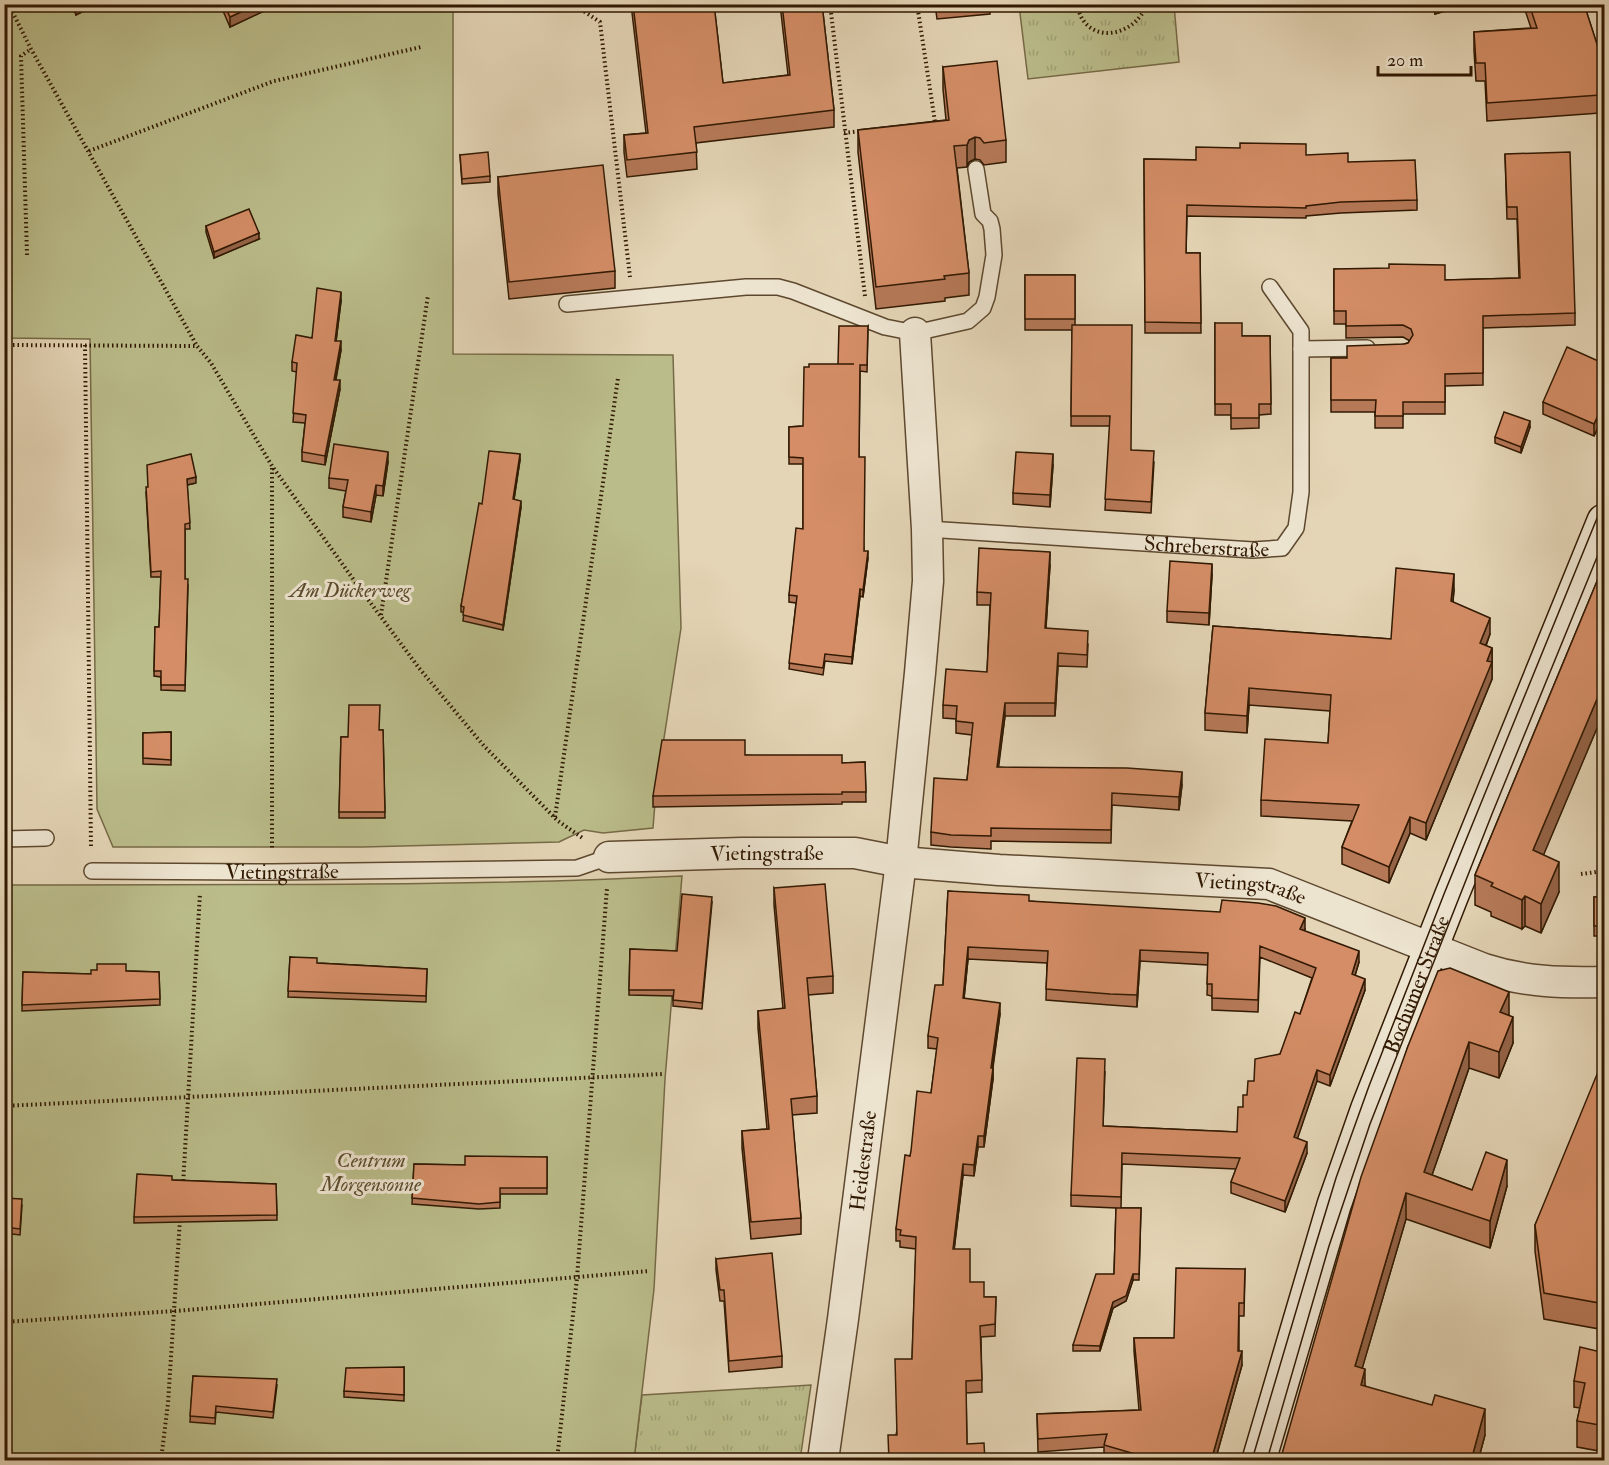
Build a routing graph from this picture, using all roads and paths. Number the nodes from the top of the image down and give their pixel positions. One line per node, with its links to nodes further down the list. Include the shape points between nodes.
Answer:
1 (523, 4): 2 (path, via 523,9)
2 (566, 4)
3 (573, 4): 19 (path, via 600,22)
4 (830, 4): 13 (path)
5 (917, 4): 11 (path, via 935,122)
6 (1077, 4): 7 (path, via 1084,23 1103,34 1131,26)
7 (1147, 4)
8 (4, 11): 10 (path, via 12,10)
9 (422, 47): 14 (path, via 274,81)
10 (32, 49): 14 (path); 16 (path, via 21,56)
11 (924, 124)
12 (867, 131): 13 (path)
13 (844, 134): 21 (path)
14 (89, 151): 25 (path)
15 (976, 169): 22 (lane, via 983,214 992,229 994,255 983,308 969,321)
16 (27, 255)
17 (1270, 287): 27 (lane, Schreberstraße, via 1301,331)
18 (428, 295): 32 (path)
19 (633, 298): 20 (lane); 21 (lane, via 746,287 778,288)
20 (567, 304)
21 (868, 320): 22 (lane)
22 (915, 333): 31 (street)
23 (4, 345): 24 (path)
24 (85, 345): 25 (path); 38 (path)
25 (197, 346): 29 (path)
26 (1380, 348): 27 (lane)
27 (1301, 349): 31 (lane, Schreberstraße, via 1301,492 1296,528 1282,548 1242,549)
28 (618, 378): 33 (path)
29 (272, 466): 32 (path); 41 (path)
30 (1605, 521): 43 (main road, Bochumer Straße)
31 (927, 529): 37 (street, via 928,581)
32 (381, 616): 33 (path, via 484,746)
33 (555, 818): 36 (path)
34 (46, 838): 35 (lane)
35 (4, 839)
36 (609, 857): 37 (street, Vietingstraße, via 855,853); 41 (lane, Vietingstraße, via 577,868); 46 (path)
37 (901, 862): 43 (street, Vietingstraße, via 1269,884); 57 (street, Heidestraße)
38 (92, 871): 40 (lane, Vietingstraße)
39 (1605, 871): 42 (path)
40 (201, 872): 41 (lane, Vietingstraße); 47 (path)
41 (272, 872)
42 (1581, 874)
43 (1431, 947): 44 (street, Vietingstraße, via 1517,978); 58 (main road, Bochumer Straße, via 1352,1151)
44 (1605, 982)
45 (663, 1074): 46 (path)
46 (592, 1078): 47 (path); 52 (path)
47 (188, 1097): 48 (path); 49 (path)
48 (4, 1106)
49 (182, 1192)
50 (181, 1216): 53 (path)
51 (649, 1271): 52 (path)
52 (577, 1278): 53 (path); 56 (path)
53 (175, 1311): 54 (path); 55 (path)
54 (4, 1322)
55 (160, 1461)
56 (556, 1461)
57 (823, 1461)
58 (1259, 1461)

